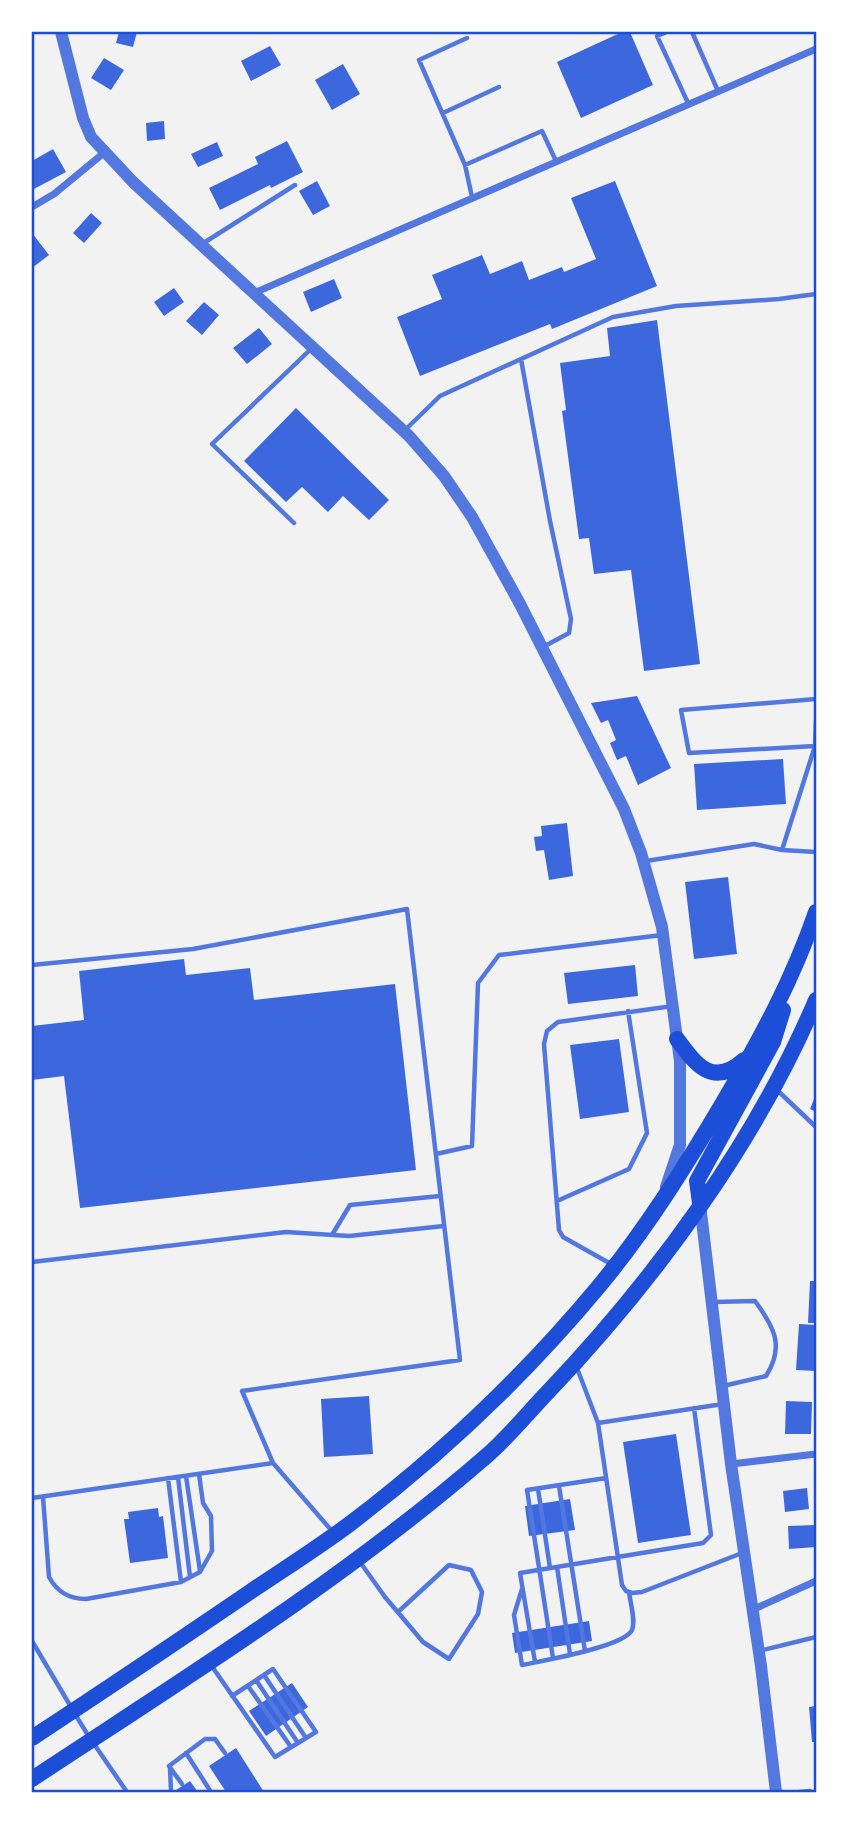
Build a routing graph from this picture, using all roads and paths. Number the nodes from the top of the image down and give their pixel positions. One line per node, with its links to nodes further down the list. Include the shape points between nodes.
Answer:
1 (61, 32): 10 (street, via 83,118 91,137)
2 (667, 32): 8 (lane, via 657,36)
3 (692, 32): 7 (lane)
4 (467, 38): 9 (lane, via 419,60)
5 (817, 49): 7 (street)
6 (499, 87): 9 (lane)
7 (718, 90): 8 (street)
8 (688, 103): 11 (street)
9 (443, 113): 12 (lane)
10 (105, 152): 15 (street); 16 (street)
11 (556, 161): 12 (lane, via 542,131); 14 (street)
12 (465, 165): 14 (lane)
13 (295, 185): 16 (lane)
14 (472, 198): 17 (street)
15 (32, 207)
16 (201, 244): 17 (street)
17 (254, 293): 19 (street)
18 (817, 294): 20 (lane, via 676,306 613,317)
19 (313, 348): 21 (street); 22 (lane, via 212,444)
20 (522, 359): 21 (lane, via 440,396); 23 (lane, via 571,619 569,633)
21 (404, 431): 23 (street, via 472,517)
22 (295, 523)
23 (542, 648): 29 (street, via 624,809)
24 (817, 699): 26 (lane, via 681,710 689,753)
25 (817, 720): 26 (lane)
26 (815, 746): 27 (lane)
27 (782, 850): 28 (lane); 29 (lane, via 754,844)
28 (817, 852)
29 (643, 861): 31 (street)
30 (817, 912): 33 (highway)
31 (663, 935): 35 (street); 41 (lane, via 499,955 478,984 472,1146)
32 (32, 965): 41 (lane, via 192,949 407,909)
33 (797, 965): 38 (highway); 45 (highway, via 773,1042 697,1181)
34 (817, 1000): 39 (highway)
35 (673, 1006): 36 (lane); 37 (street)
36 (628, 1011): 44 (lane, via 647,1133 629,1169); 44 (lane, via 558,1022 547,1031 544,1044)
37 (677, 1039): 38 (highway, via 703,1070 732,1071); 43 (street, via 680,1145)
38 (754, 1052): 43 (highway)
39 (774, 1087): 40 (lane); 45 (highway)
40 (817, 1127)
41 (436, 1154): 42 (lane)
42 (440, 1196): 46 (lane); 47 (lane, via 350,1205)
43 (663, 1198): 49 (highway)
44 (557, 1201): 49 (lane, via 563,1237)
45 (700, 1203): 50 (street); 51 (highway, via 646,1279)
46 (444, 1226): 47 (lane); 57 (lane, via 460,1360 242,1391)
47 (331, 1235): 48 (lane, via 286,1231)
48 (32, 1262)
49 (614, 1266): 68 (highway, via 553,1340 480,1414)
50 (712, 1302): 52 (street); 52 (lane, via 755,1301 772,1324 776,1348 766,1376)
51 (575, 1363): 55 (lane); 71 (highway, via 486,1457)
52 (722, 1387): 53 (street)
53 (724, 1403): 54 (lane); 58 (street)
54 (694, 1408): 55 (lane); 70 (lane, via 711,1535 703,1543)
55 (598, 1423): 63 (lane)
56 (817, 1454): 58 (street)
57 (273, 1463): 59 (lane); 68 (lane)
58 (731, 1464): 69 (street)
59 (199, 1474): 60 (lane); 75 (lane, via 203,1503 211,1516 212,1551)
60 (186, 1475): 61 (lane); 75 (lane)
61 (178, 1476): 62 (lane); 76 (lane)
62 (168, 1478): 66 (lane); 77 (lane)
63 (607, 1478): 64 (lane); 70 (lane)
64 (559, 1485): 65 (lane); 72 (lane)
65 (538, 1489): 73 (lane); 74 (lane, via 527,1490)
66 (43, 1497): 67 (lane); 77 (lane, via 50,1577 55,1587 72,1599)
67 (32, 1498)
68 (334, 1535): 95 (highway)
69 (744, 1552): 80 (lane, via 642,1592); 81 (street)
70 (618, 1556): 72 (lane); 80 (lane, via 622,1585)
71 (357, 1559): 82 (lane); 89 (highway)
72 (571, 1564): 73 (lane); 85 (lane)
73 (554, 1568): 74 (lane); 87 (lane)
74 (538, 1570): 79 (lane, via 520,1573); 88 (lane)
75 (200, 1572): 76 (lane)
76 (190, 1577): 77 (lane)
77 (181, 1582)
78 (816, 1582): 81 (street)
79 (522, 1586): 90 (lane); 90 (lane, via 514,1615 522,1665)
80 (629, 1592): 85 (lane, via 633,1628 629,1634)
81 (752, 1609): 86 (street)
82 (398, 1612): 82 (lane, via 423,1643 449,1659 478,1614 482,1592 471,1570 449,1565)
83 (817, 1637): 86 (lane)
84 (32, 1641): 95 (lane)
85 (585, 1651): 87 (lane)
86 (759, 1651): 110 (street)
87 (570, 1654): 88 (lane)
88 (553, 1658): 90 (lane)
89 (209, 1661): 94 (lane); 98 (highway)
90 (535, 1662)
91 (264, 1675): 92 (lane); 97 (lane); 97 (lane, via 273,1669 316,1732)
92 (256, 1680): 93 (lane); 99 (lane)
93 (248, 1686): 94 (lane); 100 (lane)
94 (232, 1696): 100 (lane, via 275,1757)
95 (73, 1711): 96 (highway); 98 (lane)
96 (32, 1738)
97 (306, 1738): 99 (lane)
98 (91, 1740): 104 (highway); 108 (lane)
99 (298, 1743): 100 (lane)
100 (290, 1748)
101 (186, 1753): 102 (lane, via 205,1739 215,1739); 103 (lane); 109 (lane)
102 (225, 1753)
103 (169, 1766): 105 (lane); 106 (lane)
104 (32, 1779)
105 (182, 1784)
106 (171, 1791)
107 (810, 1791): 111 (lane)
108 (127, 1793)
109 (211, 1793)
110 (776, 1793)
111 (799, 1793)

